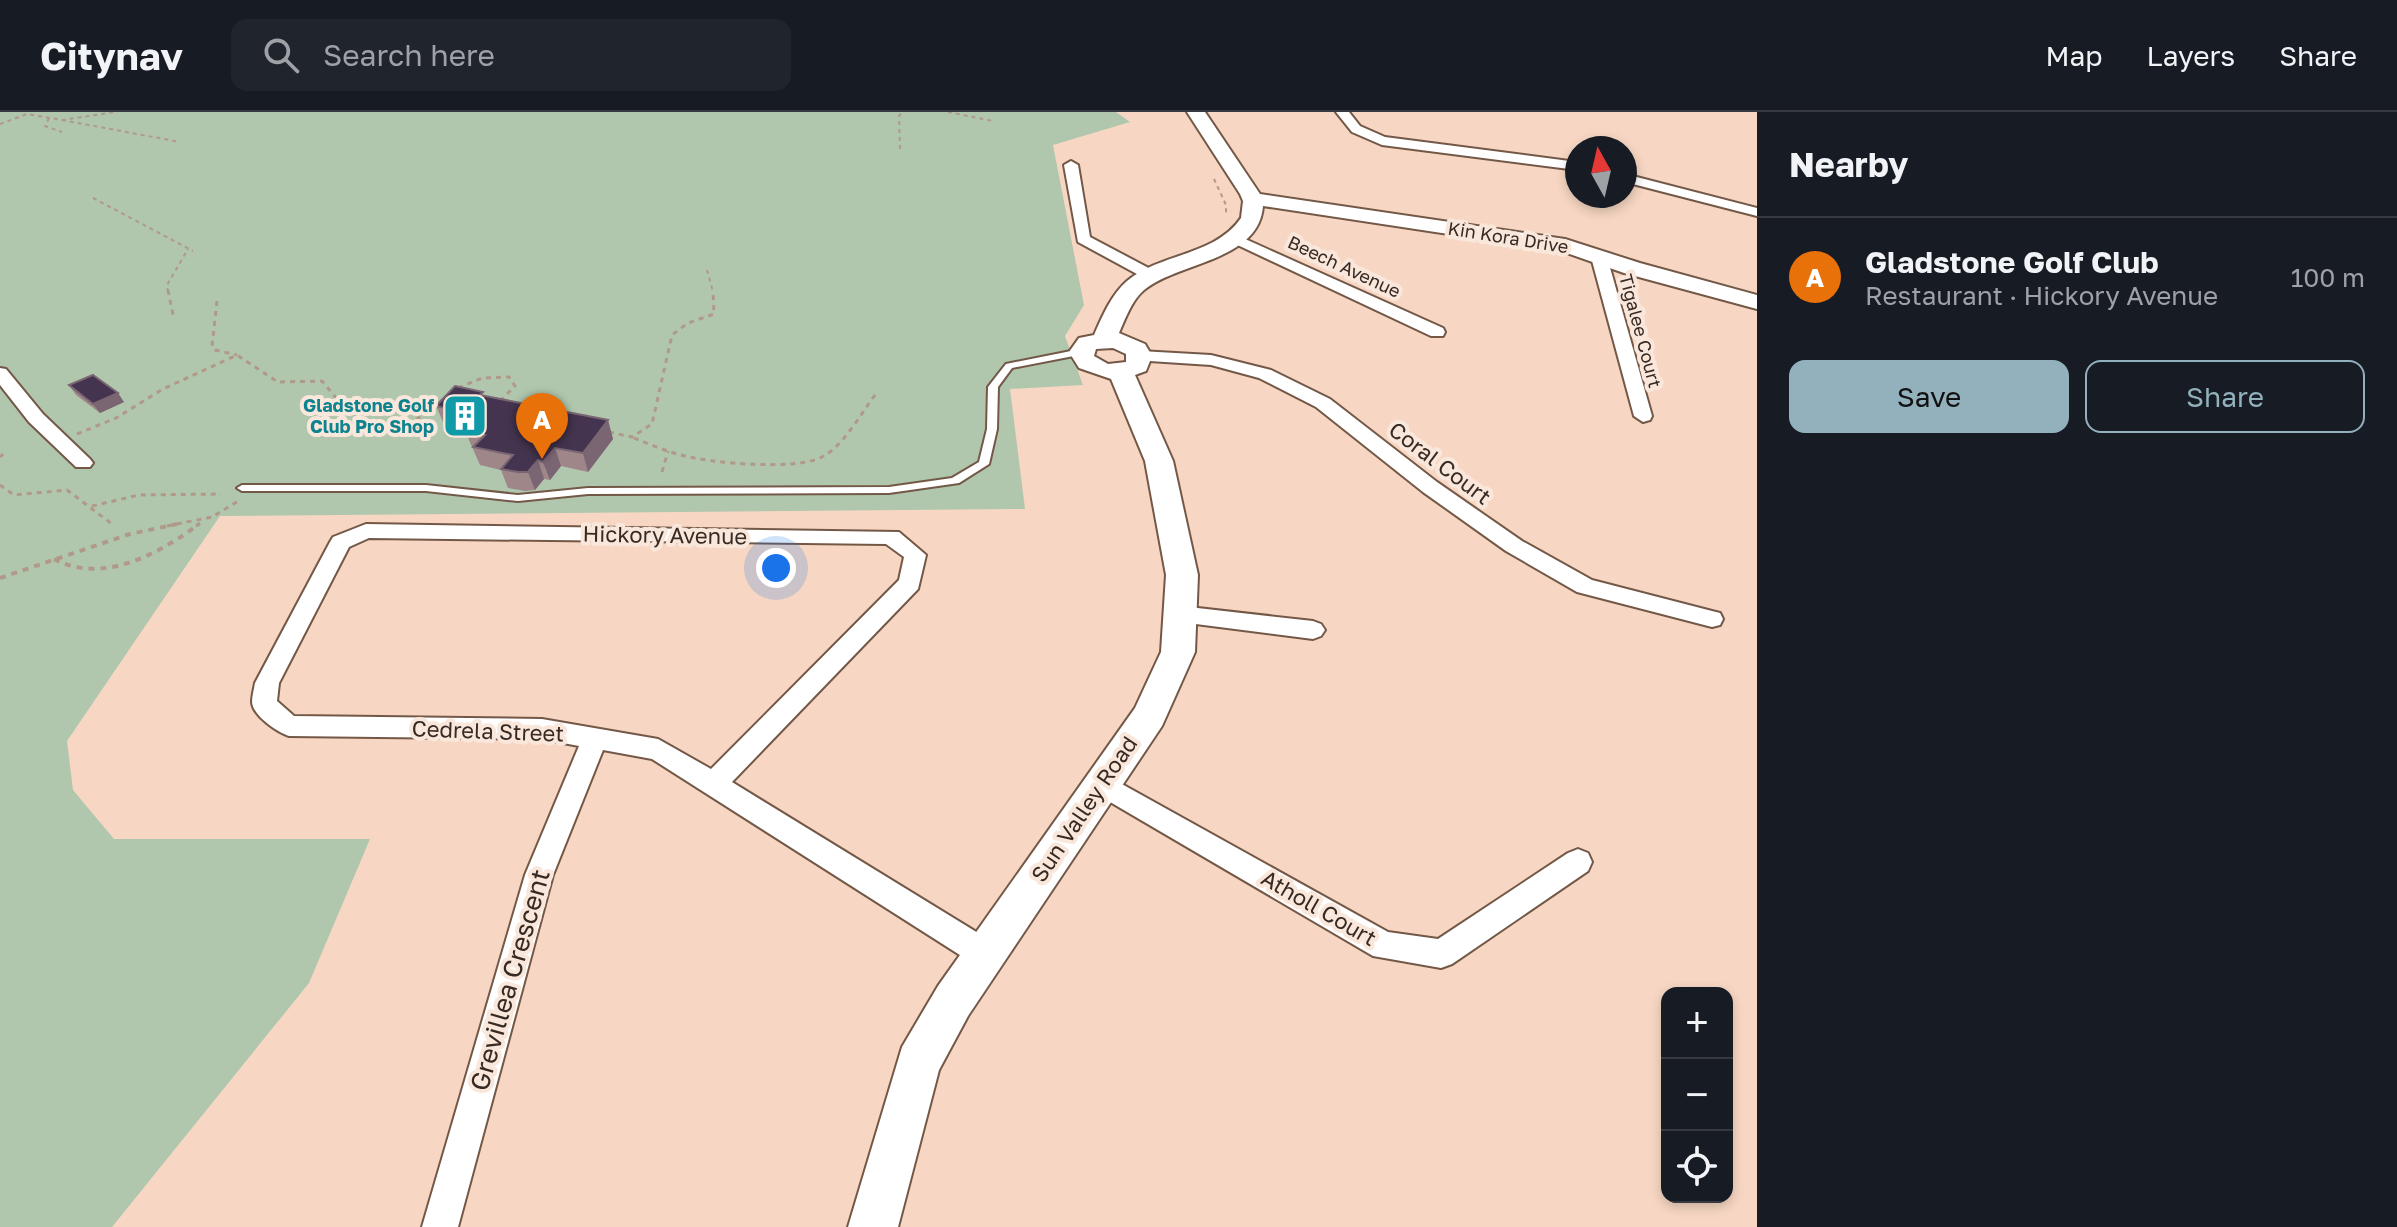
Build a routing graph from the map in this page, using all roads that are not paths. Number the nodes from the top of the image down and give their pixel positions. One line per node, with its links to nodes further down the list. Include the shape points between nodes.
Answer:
1 (1196, 112): 6 (street)
2 (1342, 112): 3 (street, via 1356,129 1382,141)
3 (1565, 164)
4 (1071, 165): 10 (street, via 1083,239)
5 (1637, 181): 7 (street)
6 (1253, 199): 8 (street, via 1245,231); 9 (street, Kin Kora Drive, via 1565,245)
7 (1757, 212)
8 (1228, 229): 10 (street); 12 (street, Beech Avenue)
9 (1599, 257): 11 (street, Kin Kora Drive); 16 (street, Tigalee Court)
10 (1154, 277): 14 (street, via 1136,285 1116,313)
11 (1757, 302)
12 (1437, 332)
13 (1081, 352): 14 (street, via 1088,343); 14 (street, via 1088,365 1098,369); 18 (lane, via 1009,366 993,387 984,464 955,481 889,490 588,491 518,498 426,488)
14 (1122, 356): 20 (street, Sun Valley Road, via 1159,461 1182,575); 21 (street, Coral Court, via 1211,360 1265,374 1323,403 1514,546 1585,586)
15 (0, 373): 17 (street, via 36,418)
16 (1643, 416)
17 (83, 463)
18 (242, 488)
19 (341, 542): 23 (street, Cedrela Street, via 267,683 264,705 289,726 542,729); 24 (street, Hickory Avenue, via 366,531 891,537 915,555 910,583)
20 (1180, 614): 22 (street); 25 (street, Sun Valley Road, via 1173,664 1149,716)
21 (1712, 619)
22 (1313, 630)
23 (595, 739): 24 (street, Cedrela Street, via 658,750); 28 (street, Grevillea Crescent, via 539,875)
24 (713, 784): 27 (street, Cedrela Street)
25 (1102, 784): 26 (street, Atholl Court, via 1384,946 1441,954); 27 (street, Sun Valley Road)
26 (1578, 862)
27 (985, 954): 29 (street, Sun Valley Road, via 918,1063)
28 (440, 1227)
29 (873, 1227)

